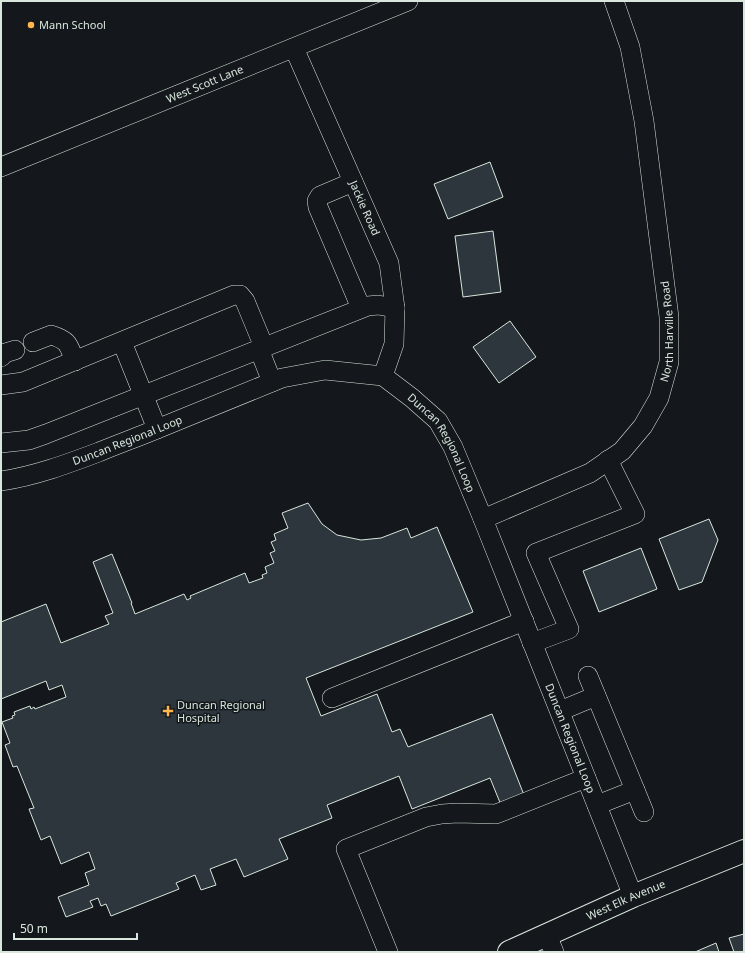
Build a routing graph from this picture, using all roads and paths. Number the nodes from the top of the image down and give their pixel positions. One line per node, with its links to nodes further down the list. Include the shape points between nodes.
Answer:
1 (408, 1): 3 (street, West Scott Lane)
2 (614, 1): 18 (street, North Harville Road, via 630,47 644,121 669,317 669,362 660,398 643,426 622,450)
3 (294, 48): 4 (street, West Scott Lane); 5 (street, Jackie Road)
4 (1, 167)
5 (353, 182): 6 (street, via 320,196 317,201); 7 (street, Jackie Road, via 389,263)
6 (361, 308): 7 (street, via 378,305); 10 (street)
7 (395, 308): 12 (street, Jackie Road, via 394,344)
8 (33, 342): 11 (street, via 51,335 60,338 66,342)
9 (122, 342): 10 (street, via 234,295 240,295 245,301); 11 (street); 15 (street)
10 (261, 348): 13 (street); 15 (street)
11 (75, 361): 14 (street, via 23,382)
12 (383, 376): 13 (street, Duncan Regional Loop, via 325,370); 20 (street, Duncan Regional Loop, via 438,420 453,447)
13 (272, 382): 16 (street, Duncan Regional Loop)
14 (1, 385)
15 (144, 396): 16 (street); 17 (street, via 29,440)
16 (157, 428): 19 (street, Duncan Regional Loop, via 66,464)
17 (1, 443)
18 (608, 460): 20 (street, North Harville Road, via 590,473); 22 (street, via 635,514 536,553 568,629)
19 (1, 481)
20 (483, 519): 21 (street, Duncan Regional Loop)
21 (524, 621): 22 (street, Duncan Regional Loop); 25 (street)
22 (532, 643): 26 (street, Duncan Regional Loop)
23 (588, 676): 24 (street)
24 (596, 696): 26 (street); 28 (street)
25 (332, 698)
26 (560, 711): 27 (street, Duncan Regional Loop)
27 (586, 778): 29 (street, Duncan Regional Loop); 34 (street, via 496,814 457,813 426,817 346,849)
28 (635, 790): 29 (street); 30 (street)
29 (597, 805): 32 (street, Duncan Regional Loop)
30 (644, 812)
31 (744, 851): 32 (main road, West Elk Avenue)
32 (633, 896): 33 (main road, West Elk Avenue)
33 (550, 944): 35 (main road, West Elk Avenue)
34 (388, 952)
35 (509, 952)

